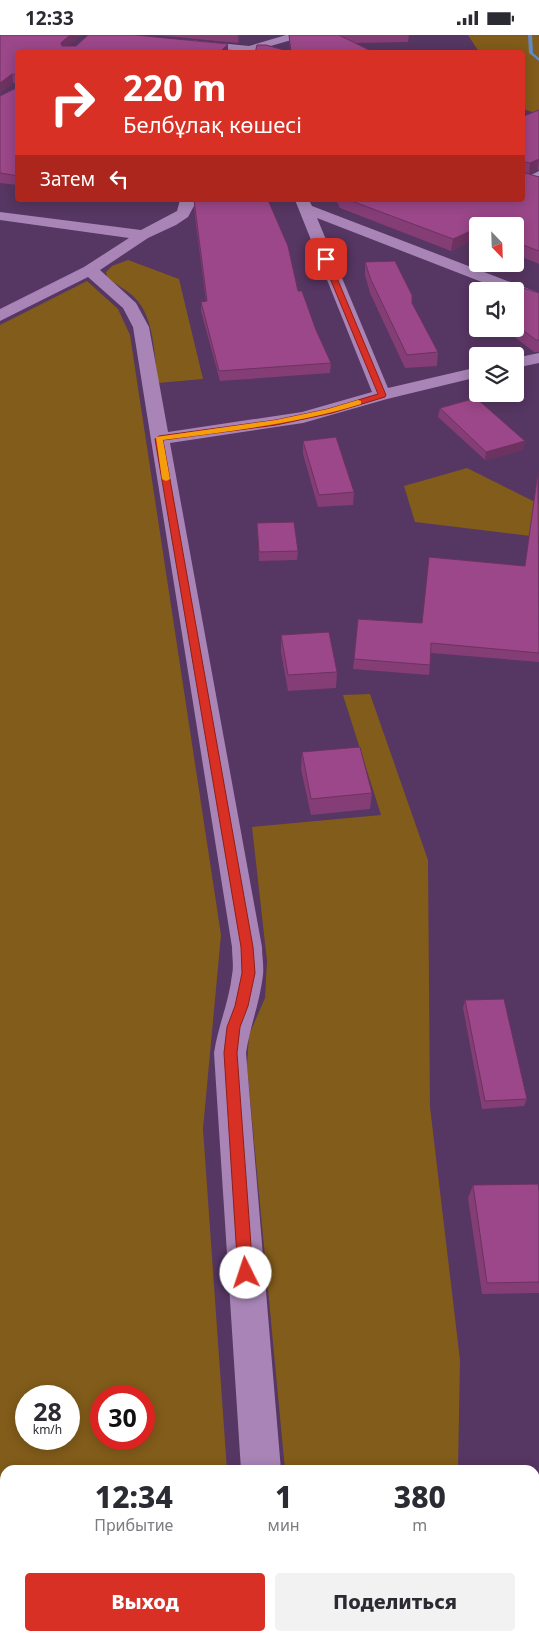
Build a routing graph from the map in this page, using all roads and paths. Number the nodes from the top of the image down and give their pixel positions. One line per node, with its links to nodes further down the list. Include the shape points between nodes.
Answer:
1 (298, 35): 4 (street)
2 (175, 42): 3 (street)
3 (243, 50)
4 (255, 50)
5 (539, 173): 6 (lane)
6 (529, 180)
7 (187, 202): 10 (street, via 183,214)
8 (303, 204): 12 (street); 17 (street)
9 (0, 215): 10 (street)
10 (143, 235): 11 (street)
11 (90, 270): 13 (street); 18 (street, via 130,306 141,327)
12 (539, 299)
13 (0, 316)
14 (539, 358): 15 (street)
15 (524, 361)
16 (469, 375): 17 (street)
17 (382, 395): 18 (street, via 276,423)
18 (159, 439): 19 (street, via 247,947 248,973 230,1053)
19 (261, 1465)

